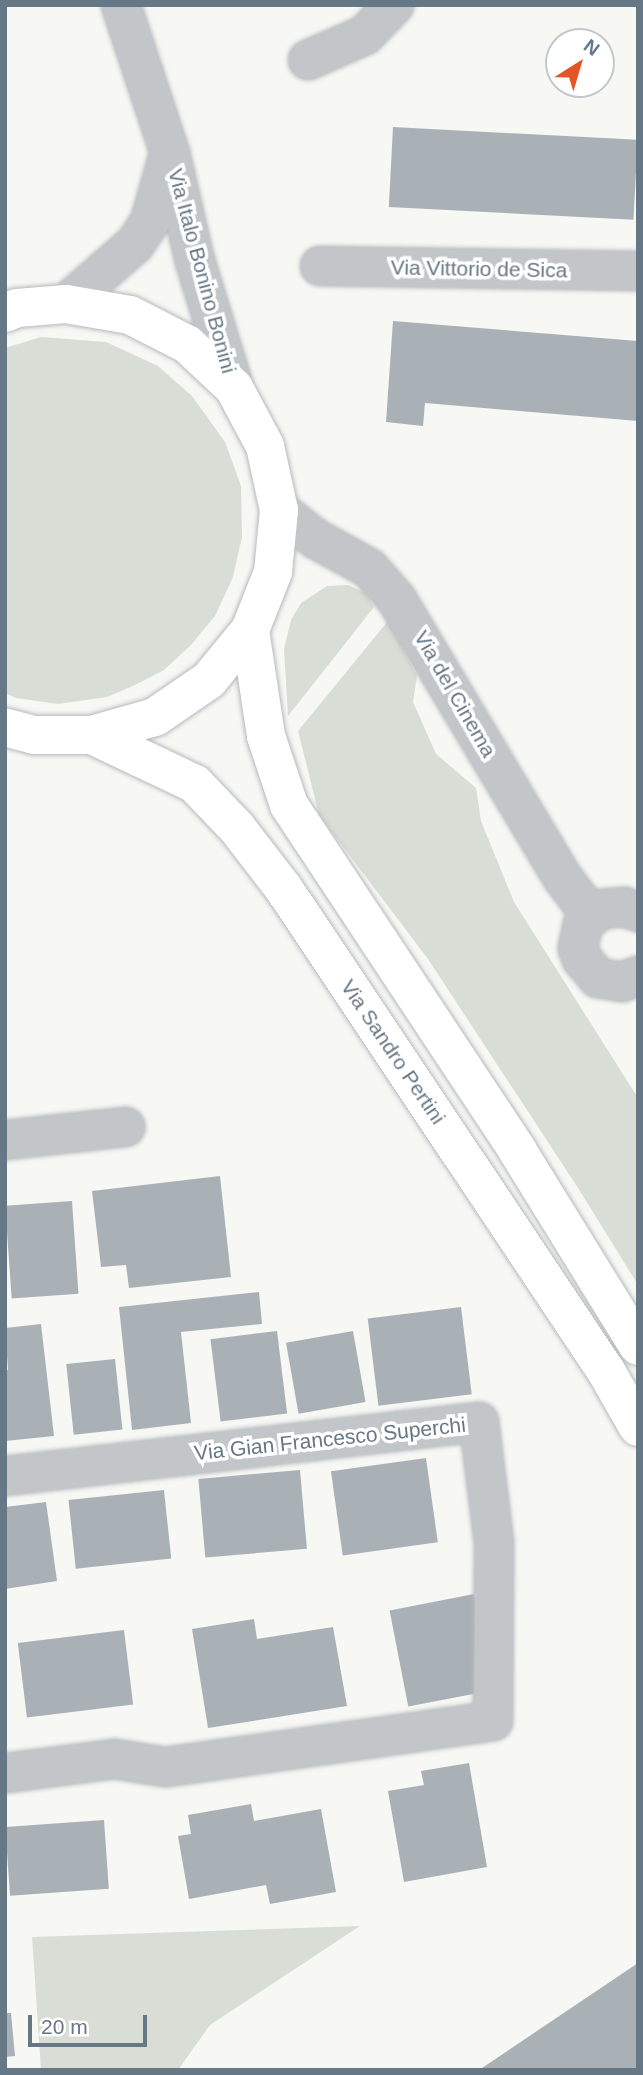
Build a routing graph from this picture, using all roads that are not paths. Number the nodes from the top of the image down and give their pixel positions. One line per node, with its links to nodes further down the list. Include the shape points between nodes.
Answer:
1 (121, 5): 4 (street, Via Italo Bonino Bonini)
2 (394, 5): 3 (street, via 365,35)
3 (308, 60)
4 (170, 153): 7 (street, Via Italo Bonino Bonini, via 150,222 135,244); 9 (street, Via Italo Bonino Bonini, via 195,261)
5 (320, 266): 6 (street, Via Vittorio de Sica)
6 (638, 271)
7 (66, 304): 8 (main road); 9 (main road, via 130,315 187,344)
8 (9, 308)
9 (233, 388): 10 (main road, via 265,446)
10 (279, 510): 11 (main road, via 273,572); 15 (street, Via del Cinema, via 316,539 369,568 397,600 562,877)
11 (250, 630): 13 (main road, via 209,681 166,710); 19 (main road, via 266,736 289,805 517,1150)
12 (5, 727): 13 (main road, via 34,735)
13 (92, 735): 20 (main road, Via Sandro Pertini, via 195,784 237,828 315,935 606,1371)
14 (637, 909): 15 (street, via 612,905)
15 (591, 915): 16 (street, via 579,936 582,960 598,978)
16 (636, 982)
17 (125, 1127): 18 (street)
18 (5, 1140)
19 (638, 1346)
20 (638, 1427)
21 (5, 1476): 22 (street, Via Gian Francesco Superchi, via 478,1422 494,1542 492,1721 165,1768 116,1759)
22 (5, 1773)

